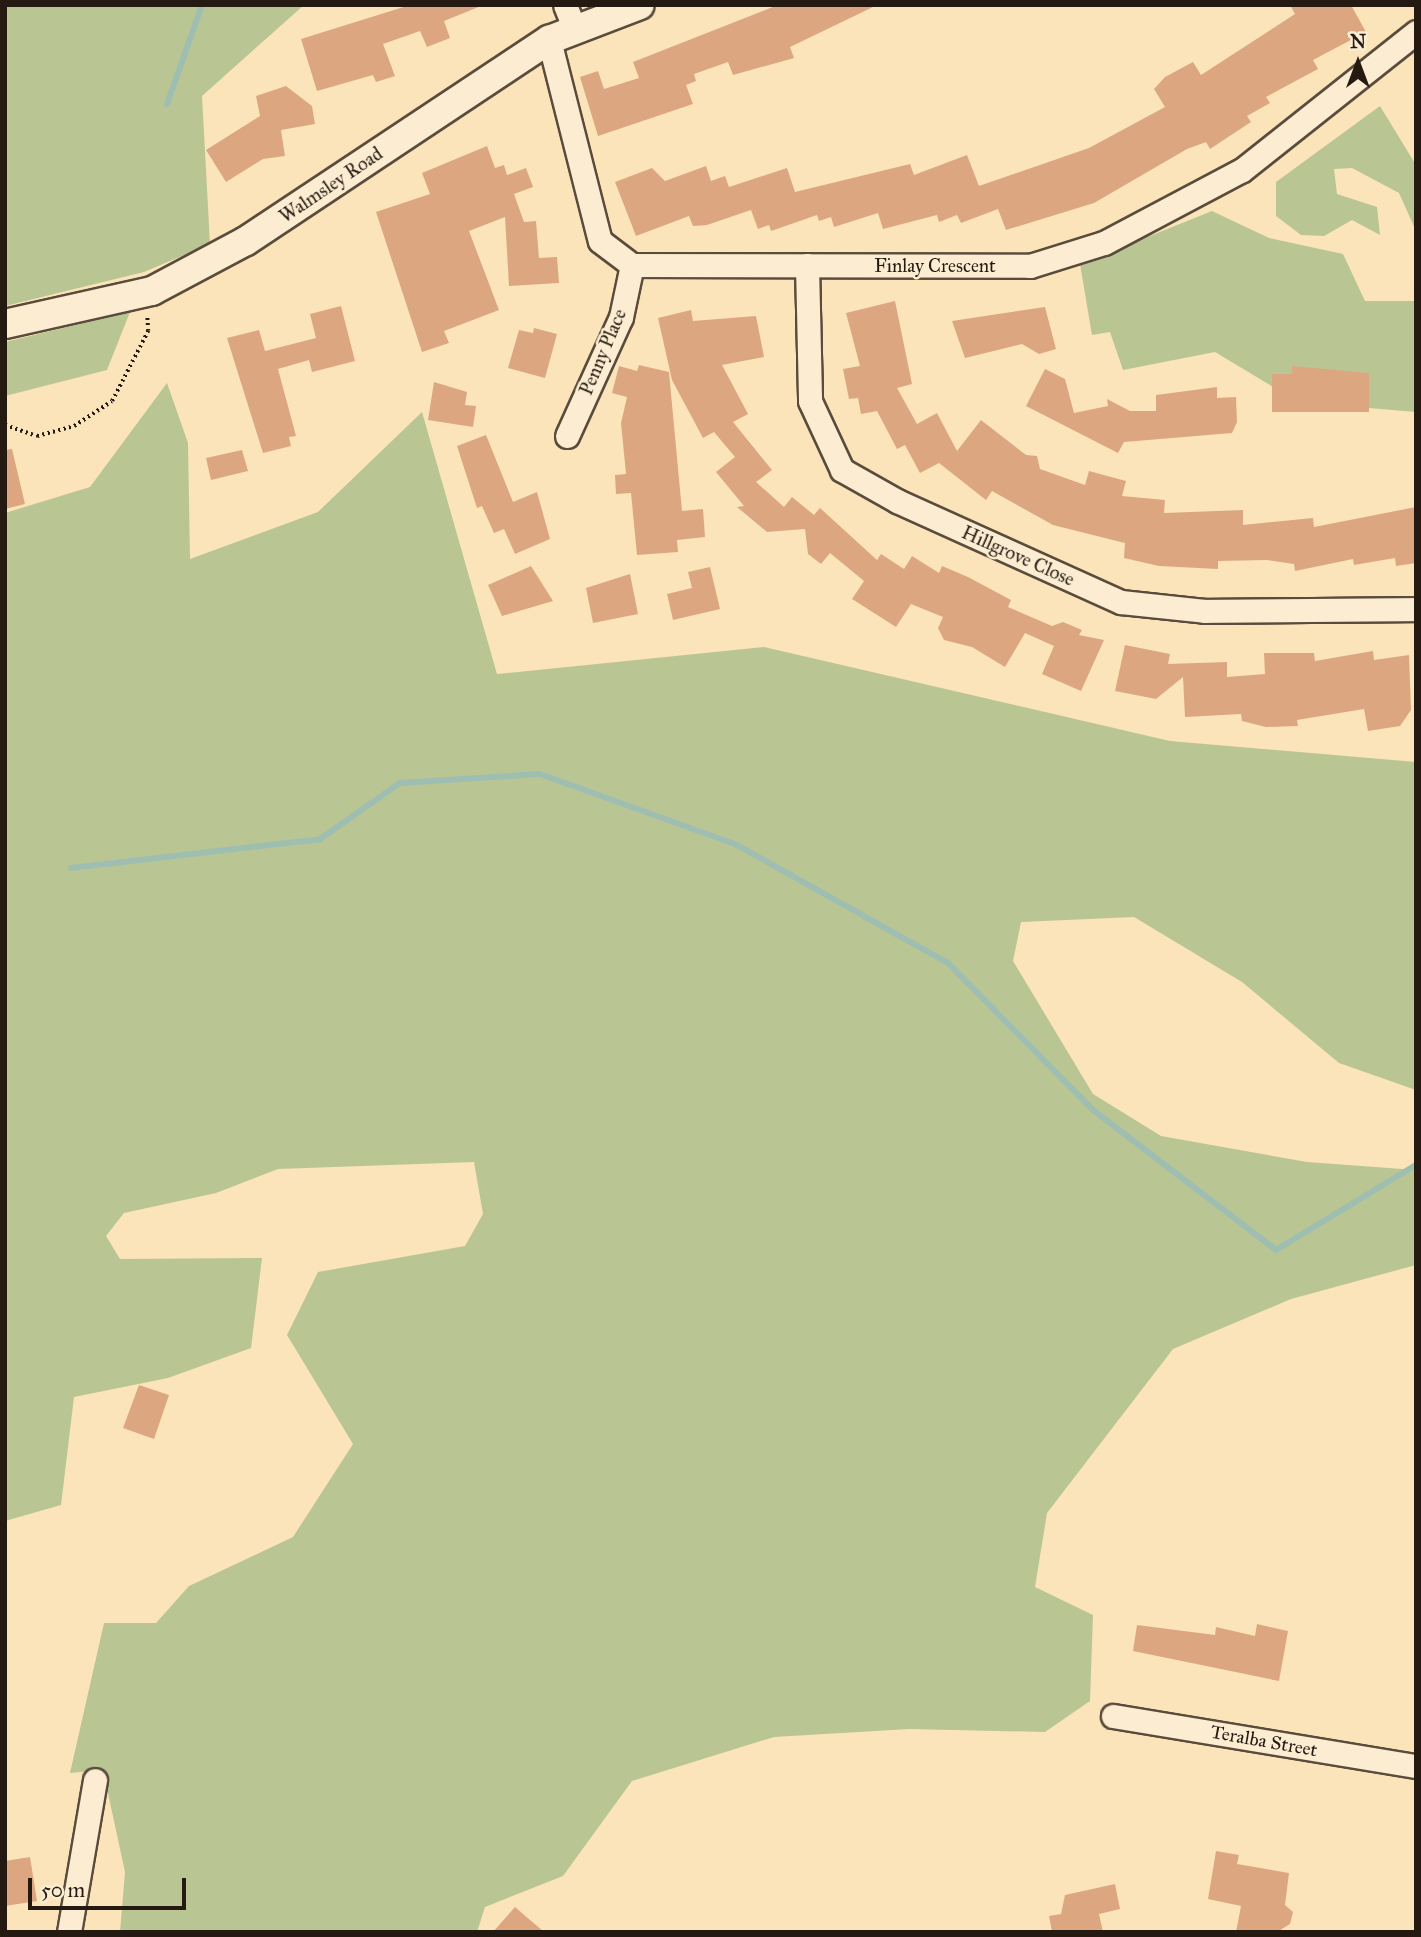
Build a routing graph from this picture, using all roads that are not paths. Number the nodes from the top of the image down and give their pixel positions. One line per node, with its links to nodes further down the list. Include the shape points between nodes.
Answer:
1 (640, 5): 2 (street, Walmsley Road)
2 (570, 17): 4 (street, Walmsley Road)
3 (1416, 32): 6 (street, Finlay Crescent, via 1242,170 1104,243 1030,266)
4 (548, 40): 5 (street, via 600,241); 7 (street, Walmsley Road, via 246,241 146,292)
5 (632, 265): 6 (street, Finlay Crescent); 8 (street, Penny Place, via 621,317)
6 (807, 265): 9 (street, Hillgrove Close, via 810,401 842,470 897,501 1121,602 1205,611)
7 (5, 324)
8 (567, 436)
9 (1416, 609)
10 (1113, 1716): 11 (street, Teralba Street)
11 (1416, 1766)
12 (95, 1780): 13 (street)
13 (69, 1932)

